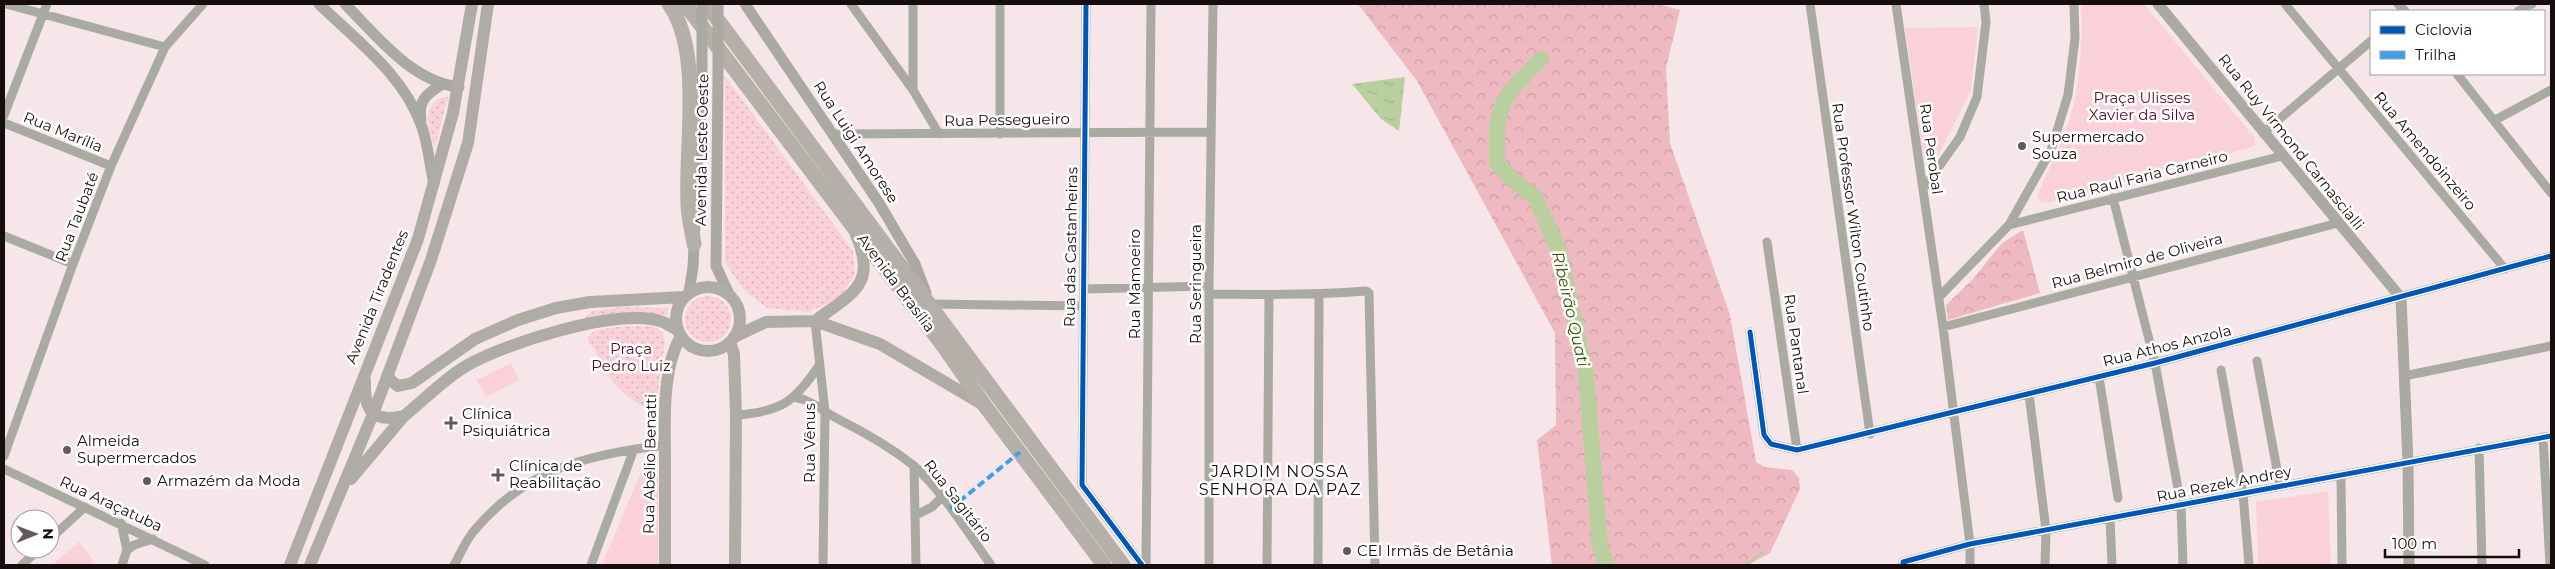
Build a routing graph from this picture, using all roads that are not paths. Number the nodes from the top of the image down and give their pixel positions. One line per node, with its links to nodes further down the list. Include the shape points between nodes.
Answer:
1 (6, 4): 27 (street)
2 (47, 4): 27 (street)
3 (203, 4): 30 (street, Rua Taubaté)
4 (320, 4): 28 (street, via 351,23); 40 (street, via 395,78)
5 (346, 4): 28 (street)
6 (472, 4): 34 (main road, Avenida Tiradentes)
7 (488, 4): 48 (main road)
8 (669, 4): 60 (highway, via 681,25 688,58 688,204)
9 (685, 4): 56 (highway, Avenida Brasília)
10 (704, 4): 60 (street, bridge); 74 (highway, Avenida Brasília)
11 (718, 4): 72 (street, Avenida Leste Oeste, bridge, via 716,266)
12 (745, 4): 45 (street, Rua Luigi Amorese)
13 (851, 4): 35 (street)
14 (913, 4): 35 (street)
15 (1000, 4): 47 (street)
16 (1086, 4): 41 (street, Rua das Castanheiras)
17 (1151, 4): 43 (street, Rua Mamoeiro)
18 (1213, 4): 42 (street, Rua Seringueira)
19 (1810, 4): 101 (street, Rua Professor Wilton Coutinho)
20 (1896, 4): 53 (street, Rua Perobal)
21 (1984, 4): 53 (street, via 1986,22 1977,97 1960,137)
22 (2074, 4): 57 (street, via 2075,38 2068,95 2051,150)
23 (2158, 4): 44 (street, Rua Ruy Virmond Carnascialli)
24 (2285, 4): 31 (street, Rua Amendoinzeiro)
25 (2532, 4): 26 (street)
26 (2520, 10)
27 (41, 14): 30 (street); 37 (street)
28 (361, 19): 33 (street, via 389,48 426,78)
29 (2370, 42): 31 (street)
30 (165, 47): 50 (street, Rua Taubaté)
31 (2338, 68): 44 (street); 63 (street, Rua Amendoinzeiro)
32 (2458, 75): 38 (street)
33 (442, 84): 34 (street); 40 (street, via 422,101 419,108)
34 (459, 87): 48 (main road, via 467,98); 51 (main road, Avenida Tiradentes)
35 (913, 90): 46 (street)
36 (2551, 90): 38 (street)
37 (4, 115)
38 (2495, 120): 52 (street)
39 (4, 123): 50 (street, Rua Marília)
40 (422, 128): 51 (street)
41 (1085, 132): 43 (street, Rua Pessegueiro); 47 (street, Rua Pessegueiro); 66 (street, Rua das Castanheiras)
42 (1210, 132): 43 (street, Rua Pessegueiro); 67 (street, Rua Seringueira)
43 (1150, 133): 65 (street, Rua Mamoeiro)
44 (2263, 133): 49 (street, Rua Ruy Virmond Carnascialli)
45 (834, 134): 46 (street, Rua Pessegueiro); 74 (street, Rua Luigi Amorese, via 915,264)
46 (939, 134): 47 (street, Rua Pessegueiro)
47 (1000, 134)
48 (468, 143): 90 (main road, via 431,260)
49 (2282, 156): 54 (street, Rua Raul Faria Carneiro); 55 (street, Rua Ruy Virmond Carnascialli)
50 (111, 166): 62 (street, Rua Taubaté)
51 (434, 185): 88 (main road, Avenida Tiradentes, via 410,265)
52 (2549, 187)
53 (1922, 189): 71 (street, Rua Perobal)
54 (2113, 198): 57 (street, Rua Raul Faria Carneiro); 64 (street)
55 (2338, 223): 64 (street, Rua Belmiro de Oliveira); 73 (street, Rua Ruy Virmond Carnascialli)
56 (851, 224): 76 (main road, via 861,247 864,278 847,300); 95 (highway, Avenida Brasília)
57 (2009, 225): 71 (street)
58 (4, 236): 62 (street)
59 (1767, 242): 106 (street, Rua Pantanal)
60 (694, 244): 68 (street)
61 (2551, 256): 63 (street, Rua Athos Anzola)
62 (73, 264): 107 (street, Rua Taubaté)
63 (2505, 269): 73 (street, Rua Athos Anzola)
64 (2132, 276): 78 (street, Rua Belmiro de Oliveira); 85 (street)
65 (1149, 288): 66 (street); 67 (street); 141 (street, Rua Mamoeiro)
66 (1084, 289): 75 (street, Rua das Castanheiras)
67 (1209, 290): 69 (street); 142 (street, Rua Seringueira)
68 (687, 294): 72 (main road, via 710,286); 80 (main road, via 677,309 675,320); 83 (main road, via 556,308 475,338)
69 (1269, 295): 70 (street); 143 (street)
70 (1319, 295): 144 (street); 145 (street, via 1366,291 1371,296)
71 (1939, 297): 78 (street, Rua Perobal)
72 (732, 298): 77 (main road, via 749,314); 81 (main road, via 740,323)
73 (2401, 298): 85 (street, Rua Athos Anzola); 91 (street)
74 (930, 304): 75 (street); 140 (highway, Avenida Brasília)
75 (1083, 306): 141 (street, Rua das Castanheiras, via 1084,491)
76 (815, 321): 77 (main road); 86 (street, Rua Vênus); 95 (main road, via 880,344)
77 (766, 322): 81 (main road)
78 (1943, 327): 97 (street, Rua Perobal)
79 (1750, 332): 106 (street, via 1764,435 1771,444)
80 (679, 333): 81 (main road, via 700,351 722,348); 87 (main road, via 667,324 652,320 595,324 508,346); 103 (main road, Rua Abélio Benatti, via 669,372)
81 (732, 340): 99 (main road)
82 (2551, 346): 91 (street)
83 (456, 351): 87 (main road); 90 (main road, via 412,383 398,386)
84 (2257, 361): 112 (street)
85 (2155, 363): 92 (street, Rua Athos Anzola); 117 (street)
86 (820, 364): 94 (street); 96 (street, Rua Vênus)
87 (465, 367): 100 (main road)
88 (365, 370): 98 (main road, via 364,397); 130 (main road, Avenida Tiradentes)
89 (2220, 370): 114 (street)
90 (388, 374): 98 (main road)
91 (2404, 376): 108 (street)
92 (2099, 377): 93 (street, Rua Athos Anzola); 116 (street)
93 (2029, 394): 97 (street, Rua Athos Anzola); 123 (street)
94 (794, 397): 96 (street, Rua Sagitário, via 811,401); 99 (street, via 782,406 760,414)
95 (985, 406): 139 (highway, Avenida Brasília)
96 (824, 412): 109 (street, Rua Sagitário, via 871,436); 136 (street, Rua Vênus)
97 (1954, 413): 101 (street, Rua Athos Anzola); 125 (street, Rua Perobal)
98 (373, 414): 100 (main road, via 386,419); 113 (main road)
99 (736, 415): 135 (main road)
100 (404, 416): 113 (main road)
101 (1870, 434): 106 (street, Rua Athos Anzola)
102 (2547, 436): 104 (street, Rua Rezek Andrey); 154 (street)
103 (665, 445): 105 (street); 134 (main road, Rua Abélio Benatti)
104 (2478, 448): 108 (street, Rua Rezek Andrey); 153 (street)
105 (634, 449): 132 (street, via 549,471 509,496 472,533); 133 (street)
106 (1792, 449)
107 (4, 456)
108 (2408, 462): 111 (street, Rua Rezek Andrey); 152 (street)
109 (914, 466): 115 (street, Rua Sagitário); 119 (street)
110 (4, 469): 118 (street, Rua Araçatuba)
111 (2341, 475): 112 (street, Rua Rezek Andrey); 151 (street)
112 (2280, 486): 114 (street, Rua Rezek Andrey)
113 (343, 489): 131 (main road)
114 (2243, 494): 117 (street, Rua Rezek Andrey); 150 (street)
115 (941, 498): 119 (street); 138 (street, Rua Sagitário)
116 (2118, 498)
117 (2182, 505): 120 (street, Rua Rezek Andrey); 149 (street)
118 (85, 507): 121 (street, Rua Araçatuba); 122 (street)
119 (916, 515): 137 (street)
120 (2110, 518): 123 (street, Rua Rezek Andrey); 148 (street)
121 (121, 524): 124 (street, Rua Araçatuba); 126 (street)
122 (60, 530)
123 (2046, 530): 125 (street, Rua Rezek Andrey); 147 (street)
124 (153, 539): 126 (street); 129 (street, Rua Araçatuba)
125 (1970, 544): 127 (street, Rua Rezek Andrey); 146 (street, Rua Perobal)
126 (127, 550): 128 (street)
127 (1903, 564)
128 (122, 565)
129 (205, 565)
130 (290, 565)
131 (310, 565)
132 (454, 565)
133 (592, 565)
134 (665, 565)
135 (735, 565)
136 (823, 565)
137 (916, 565)
138 (991, 565)
139 (1104, 565)
140 (1123, 565)
141 (1144, 565)
142 (1209, 565)
143 (1267, 565)
144 (1318, 565)
145 (1375, 565)
146 (1970, 565)
147 (2045, 565)
148 (2112, 565)
149 (2184, 565)
150 (2249, 565)
151 (2342, 565)
152 (2409, 565)
153 (2482, 565)
154 (2550, 565)

